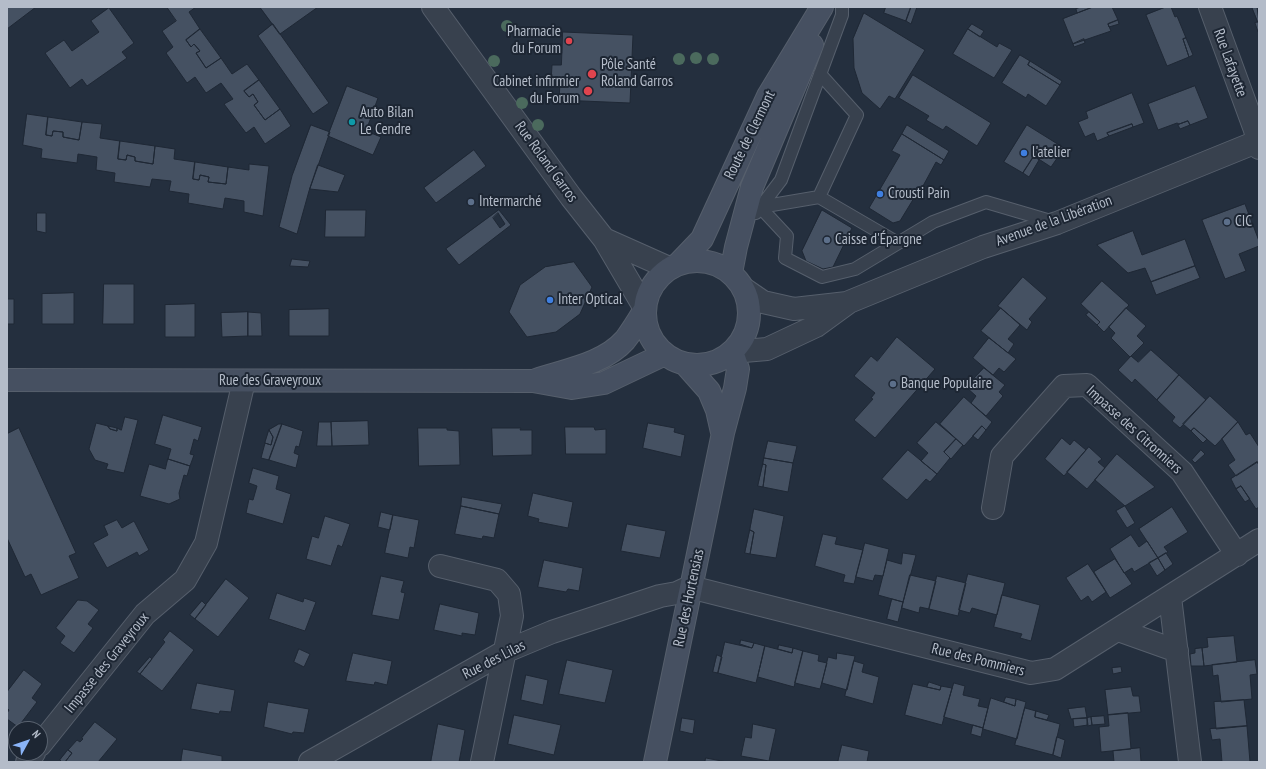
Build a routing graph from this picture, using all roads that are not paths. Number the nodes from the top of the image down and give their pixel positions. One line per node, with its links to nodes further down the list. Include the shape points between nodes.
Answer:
1 (433, 7): 11 (street, Rue Roland Garros)
2 (822, 7): 14 (main road, Route de Clermont, via 768,96 702,239)
3 (828, 7): 13 (main road, Route de Clermont, via 752,187)
4 (842, 7): 6 (lane, via 842,15)
5 (1210, 7): 7 (street, Rue Lafayette)
6 (820, 74): 8 (lane, via 857,115); 9 (lane, via 781,180)
7 (1258, 144): 10 (street, Avenue de la Libération)
8 (819, 197): 9 (lane); 12 (lane)
9 (760, 207): 12 (lane, via 787,236 785,258 822,277 855,269); 13 (lane)
10 (1057, 223): 12 (lane, via 986,202 933,222); 17 (street, Avenue de la Libération, via 983,247)
11 (604, 239): 14 (street, Rue Roland Garros); 18 (street, Rue Roland Garros)
12 (898, 243)
13 (736, 247): 15 (main road, Route de Clermont)
14 (674, 265): 15 (main road, via 697,260 715,263); 18 (main road, via 657,278 648,291)
15 (731, 273): 16 (main road)
16 (744, 289): 17 (street, Avenue de la Libération, via 763,302 794,309); 19 (main road, via 749,306 748,322 743,338)
17 (849, 302): 19 (street, Avenue de la Libération, via 816,326 767,350)
18 (644, 309): 20 (main road, via 646,328); 23 (main road, Rue des Graveyroux, via 624,340 611,352)
19 (732, 352): 21 (main road, via 718,361 707,364); 25 (main road, Rue des Hortensias, via 738,368)
20 (665, 354): 21 (main road); 23 (main road, Rue des Graveyroux, via 604,382 572,388)
21 (685, 364): 25 (main road, Rue des Hortensias, via 709,391)
22 (7, 380): 24 (main road, Rue des Graveyroux)
23 (533, 381): 24 (main road, Rue des Graveyroux)
24 (244, 382): 35 (street, Impasse des Graveyroux, via 206,543 185,580 144,614)
25 (723, 433): 30 (main road, Rue des Hortensias)
26 (993, 508): 28 (street, Impasse des Citronniers, via 1002,456 1064,386 1087,385 1182,472)
27 (1259, 540): 28 (street, Rue des Pommiers)
28 (1237, 555): 31 (street, Rue des Pommiers)
29 (440, 566): 34 (street, via 498,580 509,594 512,616)
30 (690, 587): 32 (street, Rue des Pommiers, via 1032,673 1055,669); 34 (street, Rue des Lilas, via 552,632); 38 (main road, Rue des Hortensias)
31 (1170, 597): 32 (street, Rue des Pommiers); 33 (street)
32 (1118, 630): 33 (street)
33 (1177, 651): 39 (street)
34 (504, 652): 36 (street, Rue des Lilas); 37 (street)
35 (48, 735)
36 (318, 760)
37 (482, 762)
38 (655, 762)
39 (1190, 762)

